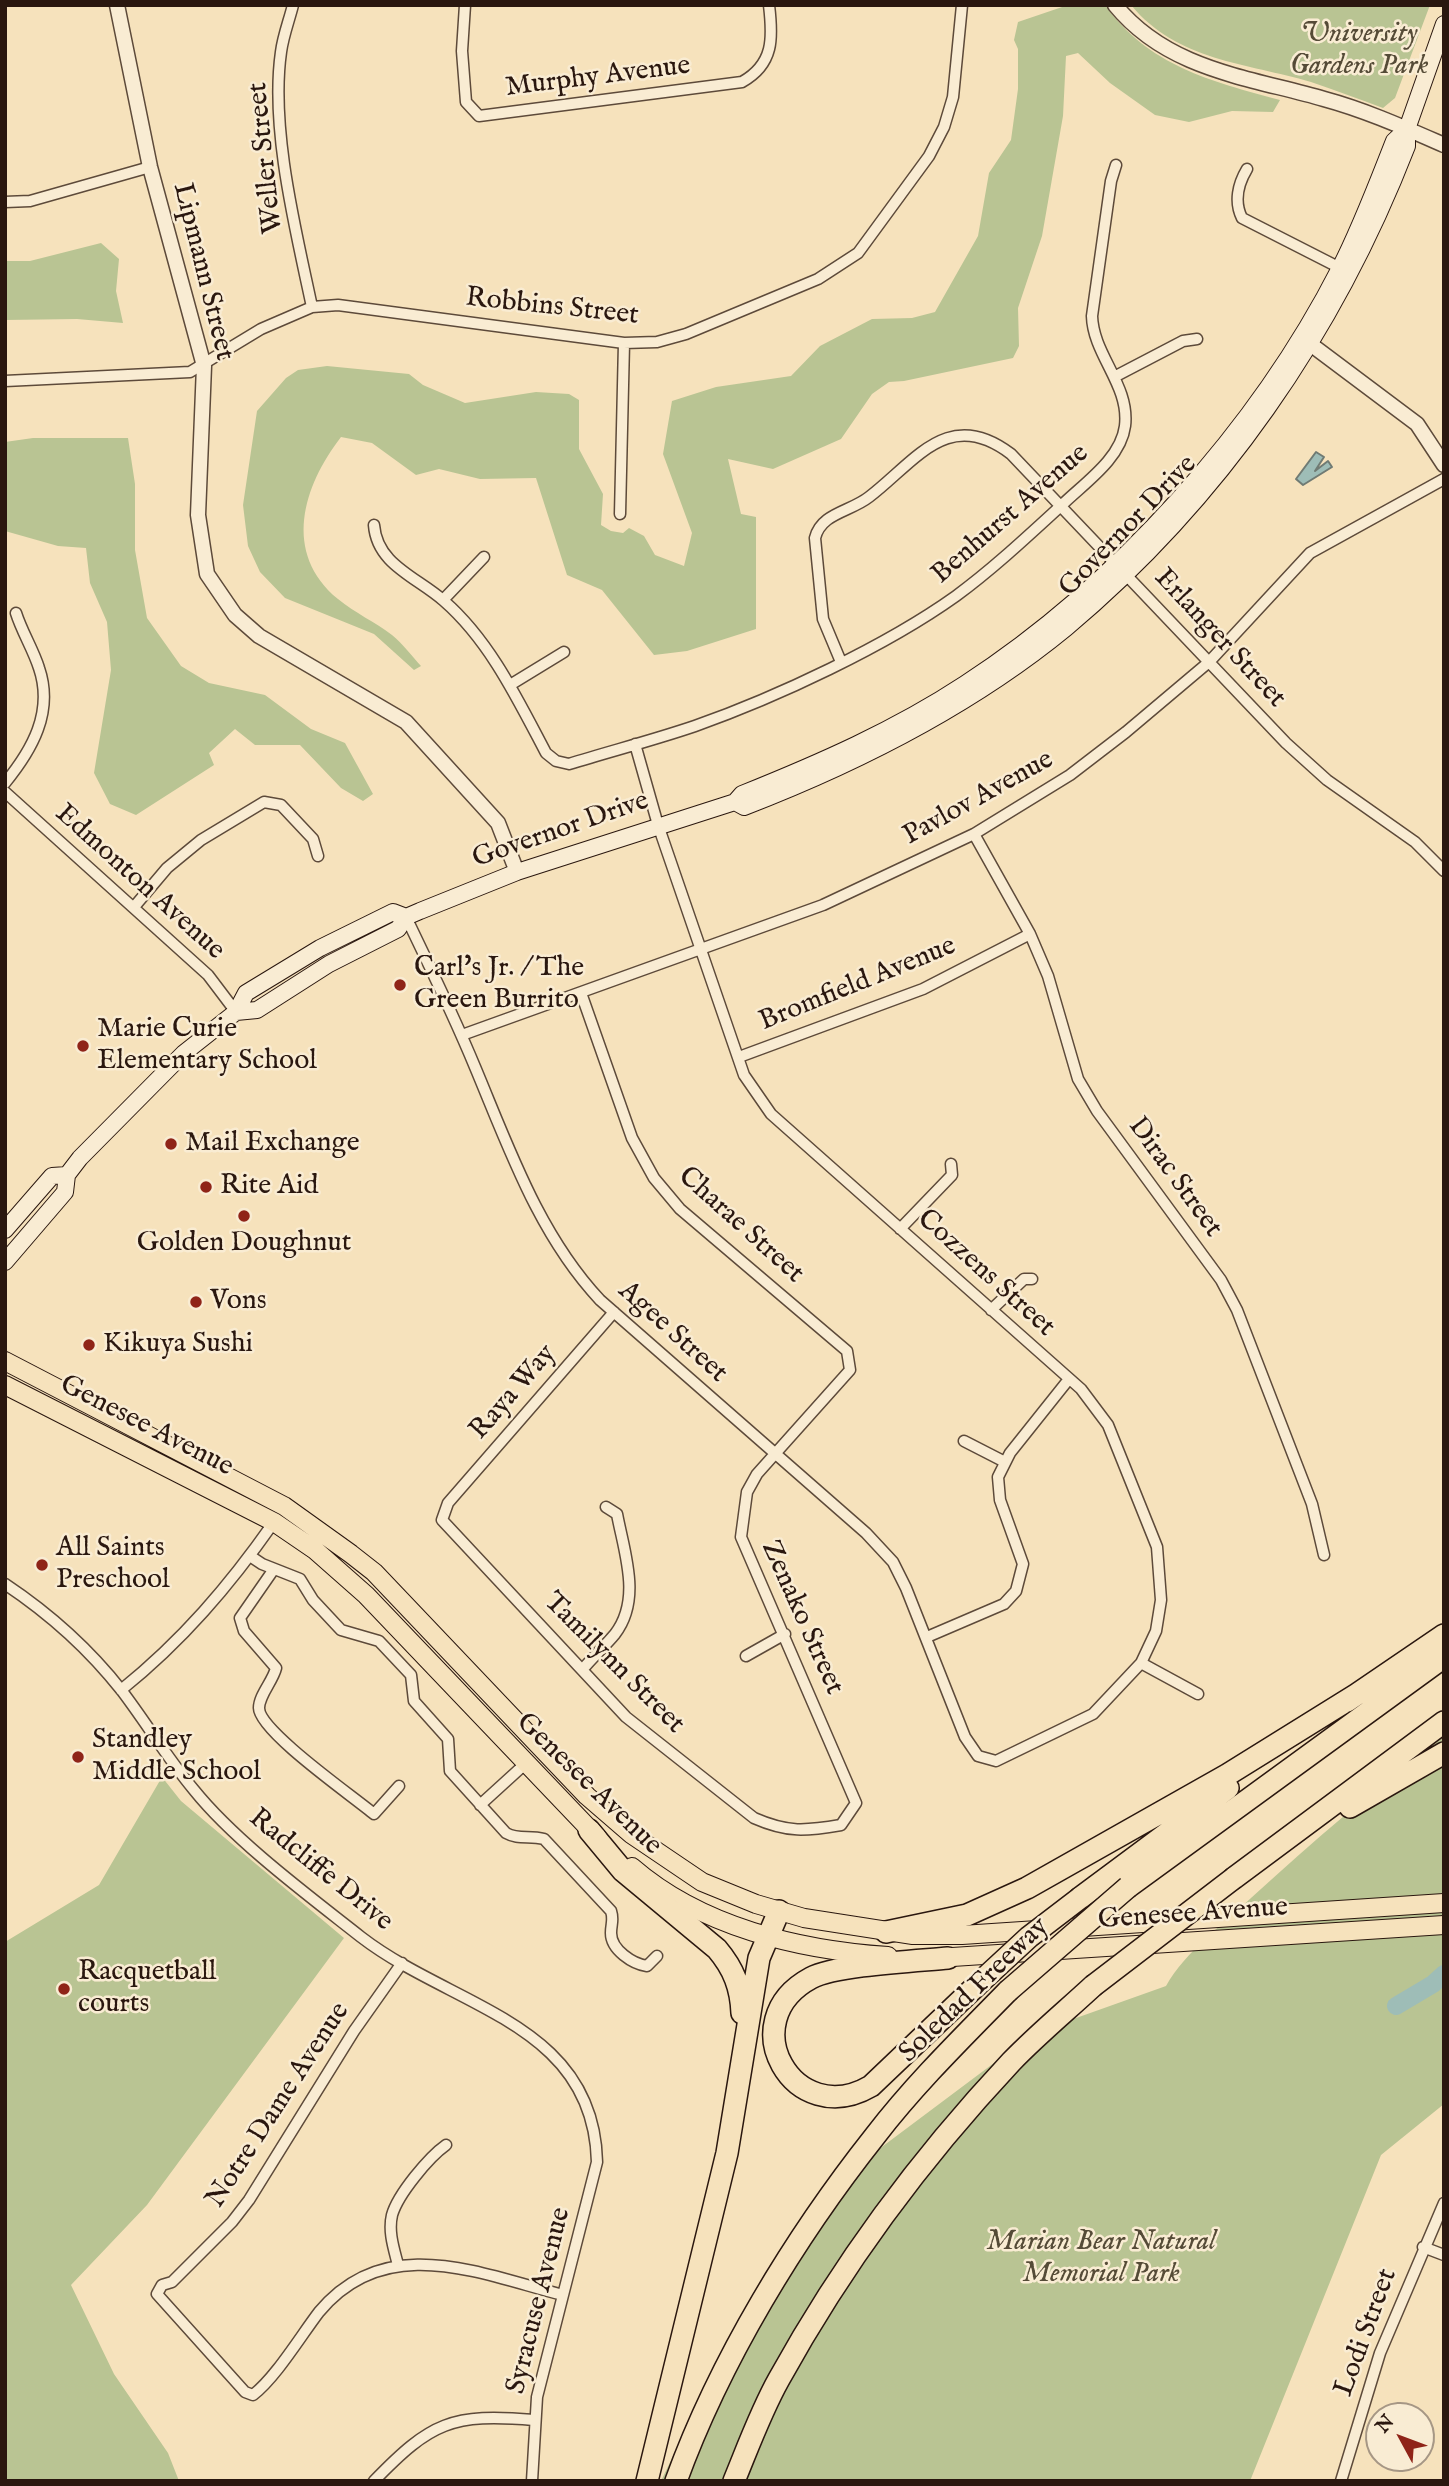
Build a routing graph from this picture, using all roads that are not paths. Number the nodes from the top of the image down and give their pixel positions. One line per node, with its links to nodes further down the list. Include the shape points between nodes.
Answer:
1 (117, 5): 11 (street, Lipmann Street)
2 (293, 5): 15 (street, Weller Street, via 278,82 287,186)
3 (465, 5): 4 (street, Murphy Avenue, via 466,102 479,116 742,82 753,76 770,53)
4 (769, 5)
5 (962, 5): 18 (street, Robbins Street, via 953,96 944,127 929,156 858,253 818,279 686,334 657,342)
6 (1115, 5): 8 (street, via 1139,31 1204,68 1341,104)
7 (1444, 24): 8 (main road, Governor Drive)
8 (1407, 129): 9 (street); 14 (main road, Governor Drive, via 1407,146)
9 (1444, 145)
10 (1116, 165): 20 (street, Benhurst Avenue, via 1092,316 1098,349)
11 (150, 167): 13 (street, via 30,201); 19 (street, Lipmann Street)
12 (1247, 169): 14 (street, via 1240,181 1237,208 1242,218)
13 (5, 202)
14 (1346, 271): 17 (main road, Governor Drive)
15 (312, 307): 18 (street, Robbins Street, via 338,305); 19 (street, Robbins Street, via 261,329)
16 (1197, 339): 20 (street, via 1182,341)
17 (1306, 340): 22 (street, via 1416,424); 28 (main road, Governor Drive)
18 (624, 343): 25 (street)
19 (204, 366): 21 (street, Robbins Street, via 190,373); 42 (street, Lipmann Street, via 198,515 207,574 234,615 259,636 405,722 430,758 498,823)
20 (1114, 377): 24 (street, Benhurst Avenue, via 1124,407 1121,442 1110,459)
21 (5, 382)
22 (1444, 465)
23 (1444, 479): 33 (street, Pavlov Avenue, via 1310,553)
24 (1060, 506): 28 (street, Erlanger Street); 32 (street, Benhurst Avenue, via 955,597); 32 (street, Erlanger Street, via 1004,449 968,436 932,442 867,499 818,527 815,538 823,619)
25 (620, 514)
26 (374, 525): 29 (street, via 375,541 385,558)
27 (484, 557): 29 (street)
28 (1121, 568): 33 (street, Erlanger Street); 38 (main road, Governor Drive, via 1064,629 909,732 744,807 735,802)
29 (443, 600): 34 (street)
30 (16, 613): 36 (street, via 40,669 42,718 31,749)
31 (564, 652): 34 (street)
32 (841, 662): 35 (street, Benhurst Avenue, via 728,714)
33 (1209, 662): 39 (street, Pavlov Avenue, via 1070,775); 41 (street, Erlanger Street, via 1317,771 1415,842)
34 (510, 685): 35 (street, Benhurst Avenue, via 546,753 556,761 569,764)
35 (635, 744): 38 (street, Cozzens Street)
36 (5, 783)
37 (5, 792): 43 (street, Edmonton Avenue)
38 (658, 825): 42 (main road, Governor Drive); 46 (street, Cozzens Street)
39 (974, 834): 45 (street, Dirac Street); 46 (street, Pavlov Avenue, via 823,905)
40 (318, 856): 43 (street, via 313,839 281,805 264,802 201,840 167,868)
41 (1444, 871)
42 (517, 872): 44 (main road, Governor Drive)
43 (134, 907): 48 (street, Edmonton Avenue, via 208,975)
44 (407, 917): 48 (main road, Governor Drive, via 398,929 329,964 257,1010); 49 (street, Agee Street)
45 (1030, 934): 50 (street, Bromfield Avenue, via 923,989); 68 (street, Dirac Street, via 1048,976 1078,1079 1221,1280 1237,1310 1312,1504)
46 (701, 947): 47 (street, Pavlov Avenue); 50 (street, Cozzens Street)
47 (581, 993): 49 (street, Pavlov Avenue); 63 (street, Charae Street, via 632,1138 654,1178 680,1209 847,1351 850,1370)
48 (236, 1012): 52 (main road, Governor Drive, via 155,1081)
49 (462, 1035): 58 (street, Agee Street, via 529,1194 583,1282)
50 (739, 1056): 53 (street, Cozzens Street, via 744,1075 771,1114)
51 (951, 1164): 53 (street, via 952,1175)
52 (66, 1175): 54 (main road, Governor Drive, via 52,1176); 55 (main road, Governor Drive, via 65,1192)
53 (900, 1228): 57 (street, Cozzens Street)
54 (5, 1230)
55 (5, 1262)
56 (1032, 1279): 57 (street, via 1024,1279)
57 (991, 1310): 60 (street, Cozzens Street)
58 (614, 1312): 63 (street, Agee Street); 65 (street, Raya Way)
59 (5, 1361): 84 (main road, Genesee Avenue, via 309,1522 374,1572)
60 (1069, 1379): 64 (street); 77 (street, Cozzens Street, via 1108,1425 1157,1547 1161,1600 1156,1631)
61 (5, 1385): 67 (main road, Genesee Avenue)
62 (964, 1441): 64 (street)
63 (774, 1454): 72 (street, Zenako Street, via 747,1492 741,1537); 74 (street, Agee Street, via 893,1562)
64 (1004, 1462): 74 (street, via 998,1477 1000,1500 1023,1564 1016,1591 1004,1604)
65 (448, 1503): 78 (street, Tamilynn Street, via 442,1520 445,1526)
66 (606, 1507): 78 (street, via 617,1514 629,1599 617,1631)
67 (274, 1522): 69 (street); 86 (main road, Genesee Avenue, via 315,1550 366,1595)
68 (1324, 1555)
69 (250, 1556): 70 (street); 79 (street, via 192,1628)
70 (274, 1569): 87 (street, via 240,1618 244,1631 276,1668 260,1702 262,1717 317,1772 374,1814); 89 (street, via 300,1579 341,1630 374,1637 411,1675 414,1701 448,1739 450,1770)
71 (5, 1584): 79 (street, Radcliffe Drive, via 79,1643)
72 (785, 1634): 75 (street); 88 (street, Zenako Street)
73 (1444, 1635): 80 (highway)
74 (927, 1637): 83 (street, Agee Street)
75 (746, 1656)
76 (1444, 1657): 112 (highway, Soledad Freeway, bridge, via 1128,1887 1008,1991 925,2078 827,2202 766,2297 719,2382)
77 (1141, 1663): 81 (street); 83 (street, Cozzens Street, via 1093,1714 996,1760 978,1756)
78 (582, 1670): 88 (street, Tamilynn Street, via 634,1724 754,1818 802,1832 841,1825)
79 (121, 1690): 99 (street, Radcliffe Drive, via 193,1790 223,1823 363,1939)
80 (1359, 1693): 95 (highway, via 1227,1775 1027,1888 967,1915); 98 (highway, bridge, via 1029,1937 871,2086 855,2095 815,2094 785,2073 776,2054 774,2031 776,2012 790,1992 813,1977 836,1970)
81 (1198, 1694)
82 (1444, 1722): 91 (highway)
83 (965, 1737)
84 (545, 1751): 86 (main road); 93 (main road, Genesee Avenue, via 631,1834 702,1882)
85 (1444, 1753): 91 (highway)
86 (525, 1764): 89 (street); 90 (main road, Genesee Avenue)
87 (399, 1786)
88 (856, 1803)
89 (481, 1805): 97 (street, via 514,1838 544,1839 611,1911 611,1935 634,1964 647,1966)
90 (589, 1830): 96 (main road, Genesee Avenue, via 639,1873 714,1917); 100 (highway, via 623,1871 730,1965 741,1993)
91 (1269, 1853): 113 (highway, bridge, via 1093,1986 995,2080 932,2150 829,2294 777,2381)
92 (1442, 1903): 95 (main road, Genesee Avenue, via 962,1935)
93 (779, 1911): 95 (main road, Genesee Avenue); 96 (highway)
94 (1437, 1926): 98 (main road, Genesee Avenue)
95 (886, 1932)
96 (768, 1936): 98 (main road, Genesee Avenue, via 834,1953); 100 (highway, via 759,1958)
97 (657, 1956)
98 (948, 1958)
99 (402, 1964): 101 (street, Radcliffe Drive, via 555,2053 582,2091); 106 (street, Notre Dame Avenue, via 354,2031 249,2200 157,2294 245,2392 253,2395 338,2294 357,2280)
100 (744, 2041): 111 (highway, via 727,2153)
101 (596, 2133): 107 (street, Syracuse Avenue, via 593,2186)
102 (446, 2145): 106 (street, via 430,2156 393,2213 391,2231)
103 (1444, 2203): 104 (street, Lodi Street)
104 (1423, 2247): 105 (street); 114 (street, Lodi Street, via 1380,2353)
105 (1444, 2255)
106 (398, 2265): 107 (street, via 445,2264)
107 (563, 2295): 108 (street, Syracuse Avenue)
108 (534, 2420): 109 (street, via 473,2417 445,2424 422,2436); 110 (street, Syracuse Avenue)
109 (374, 2481)
110 (532, 2481)
111 (647, 2481)
112 (676, 2481)
113 (734, 2481)
114 (1341, 2481)

